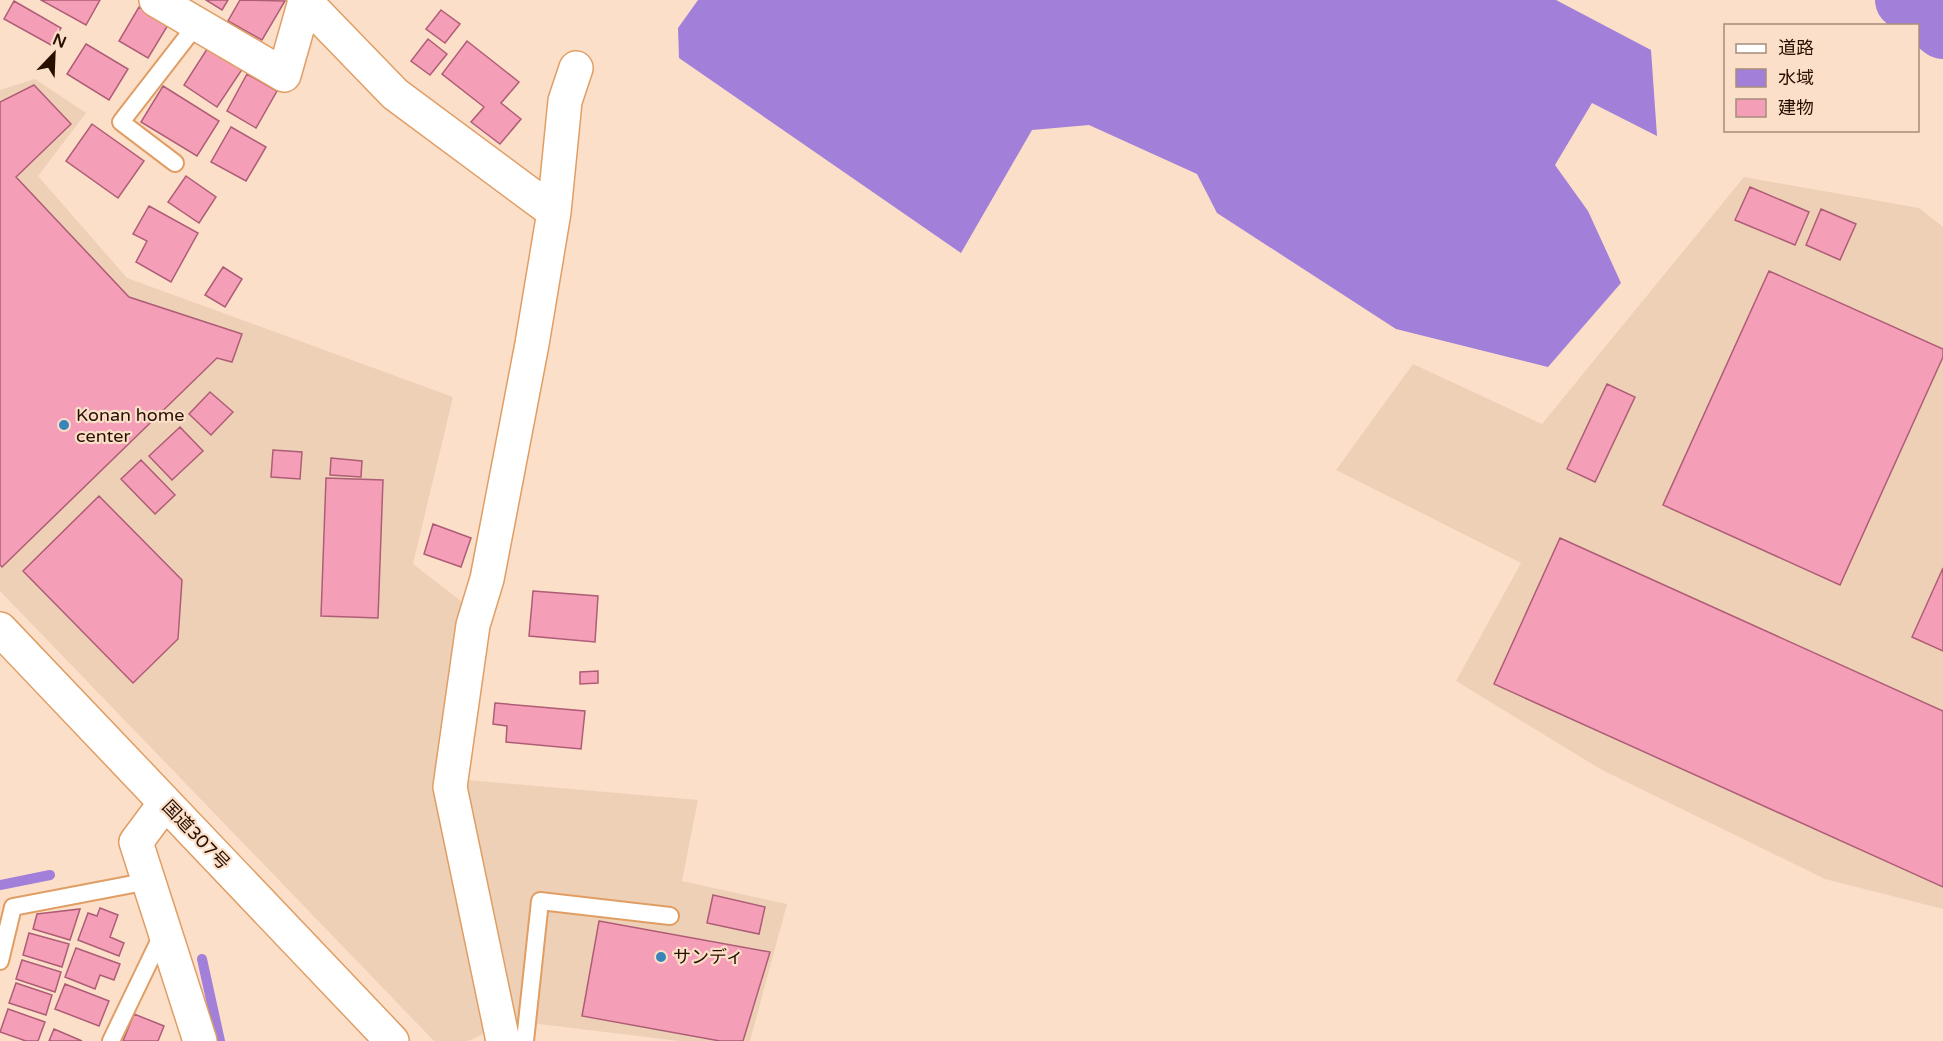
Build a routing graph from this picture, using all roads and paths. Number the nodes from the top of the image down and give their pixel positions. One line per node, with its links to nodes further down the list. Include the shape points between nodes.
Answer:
1 (156, 0): 3 (main road)
2 (304, 0): 3 (main road, via 284,75); 6 (main road, via 395,94)
3 (197, 24): 5 (lane, via 121,122)
4 (576, 68): 6 (main road, via 565,101)
5 (174, 163)
6 (554, 212): 16 (main road, via 487,579 472,625 450,787)
7 (0, 629): 8 (main road, 国道307号)
8 (165, 803): 9 (main road, via 136,842); 15 (main road, 国道307号)
9 (149, 881): 11 (main road); 12 (lane, via 13,907)
10 (670, 916): 17 (lane, via 540,901)
11 (164, 930): 13 (lane); 14 (main road)
12 (0, 961)
13 (111, 1041)
14 (200, 1041)
15 (392, 1041)
16 (502, 1041)
17 (525, 1041)

